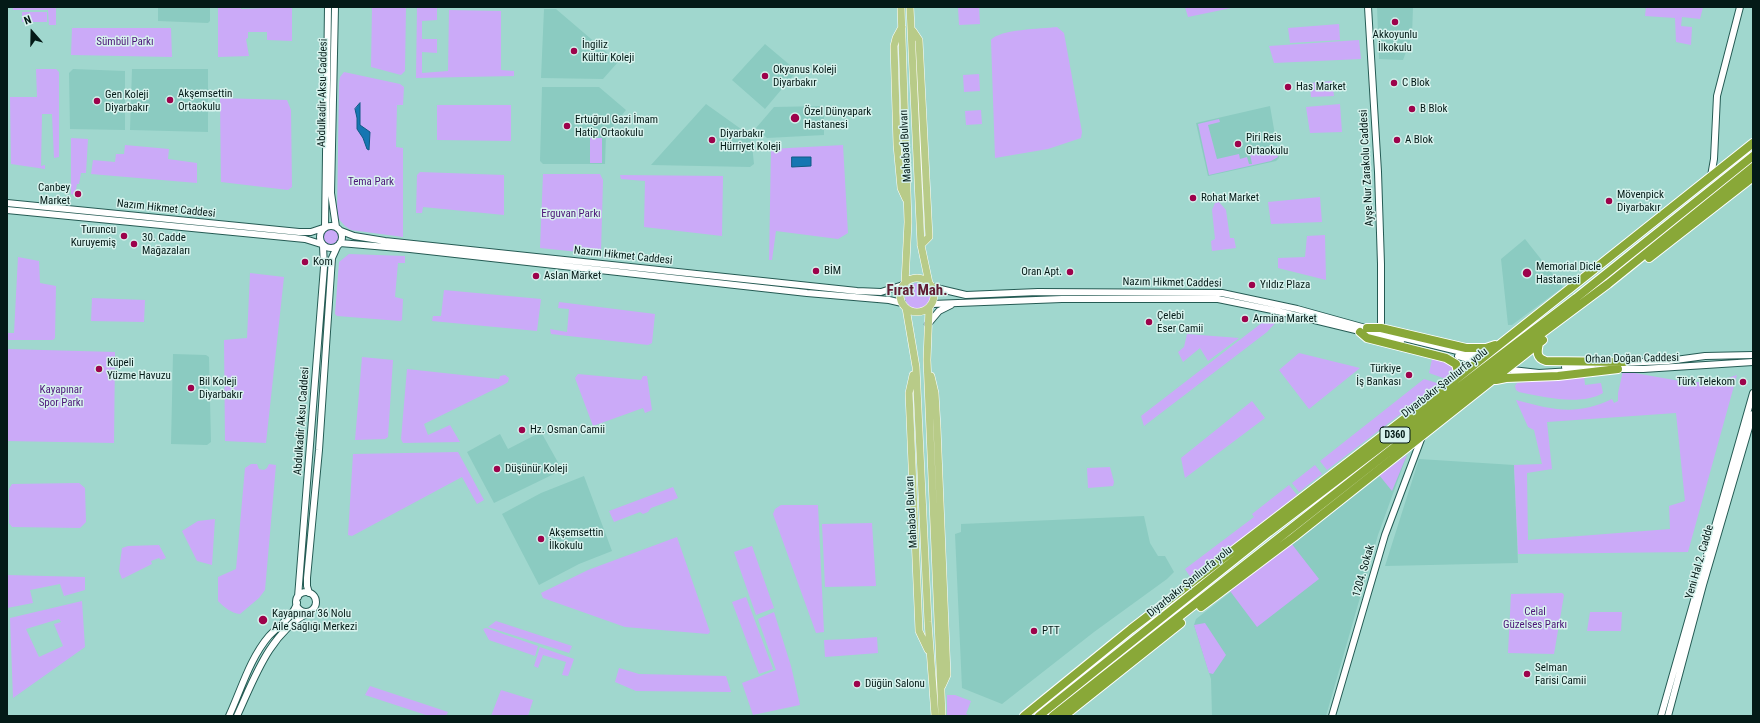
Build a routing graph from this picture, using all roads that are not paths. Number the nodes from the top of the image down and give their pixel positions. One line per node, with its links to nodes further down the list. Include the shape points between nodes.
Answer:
1 (328, 7): 14 (main road, Abdulkadir Aksu Caddesi)
2 (335, 7): 15 (main road, Abdulkadir Aksu Caddesi, via 331,193)
3 (901, 7): 18 (main road, Mahabad Bulvarı, via 908,204)
4 (910, 7): 19 (main road, Mahabad Bulvarı, via 921,246)
5 (1368, 7): 24 (main road, Ayşe Nur Zarakolu Caddesi, via 1378,172)
6 (1740, 7): 10 (main road, via 1717,96)
7 (1753, 143): 10 (highway)
8 (1753, 156): 41 (highway, Diyarbakır-Şanlıurfa yolu / D360, via 1582,293)
9 (1753, 167): 40 (highway, Diyarbakır-Şanlıurfa yolu / D360, via 1608,284 1486,375)
10 (1711, 176): 26 (highway)
11 (1753, 177): 27 (highway)
12 (7, 203): 14 (main road, Nazım Hikmet Caddesi, via 299,232)
13 (7, 210): 16 (main road, Nazım Hikmet Caddesi, via 297,238)
14 (324, 228): 15 (main road); 16 (main road, via 319,237)
15 (338, 229): 17 (main road, via 342,235); 18 (main road, Nazım Hikmet Caddesi, via 354,236 385,241 857,291 881,292)
16 (322, 245): 17 (main road, via 330,249); 44 (main road, Abdulkadir Aksu Caddesi, via 325,256)
17 (339, 245): 21 (main road, Nazım Hikmet Caddesi, via 410,249 889,300); 42 (main road, Abdulkadir Aksu Caddesi, via 332,258 307,578)
18 (904, 284): 19 (main road, via 914,278 920,278); 21 (main road, via 900,294)
19 (931, 285): 22 (main road, via 934,295); 25 (main road, Nazım Hikmet Caddesi, via 966,295 1038,292 1222,293 1262,301)
20 (960, 302): 22 (main road, Nazım Hikmet Caddesi); 23 (main road, via 939,311); 25 (main road, Nazım Hikmet Caddesi, via 1062,298 1206,298)
21 (904, 306): 22 (main road, via 915,312); 51 (main road, via 916,367 909,393 919,631 930,657)
22 (930, 306): 23 (main road)
23 (928, 324): 52 (main road, via 927,360 935,393 937,426 947,675 941,690)
24 (1381, 328): 25 (highway); 26 (highway, via 1476,349 1486,348)
25 (1364, 330): 29 (main road, Nazım Hikmet Caddesi); 33 (highway, via 1367,338 1446,358 1453,362 1458,372)
26 (1510, 336): 33 (highway)
27 (1540, 342): 31 (highway, via 1537,352 1546,361); 34 (highway)
28 (1753, 355): 31 (main road, Orhan Doğan Caddesi, via 1705,356)
29 (1475, 358)
30 (1753, 362): 31 (main road, Orhan Doğan Caddesi, via 1650,369)
31 (1621, 366): 32 (main road, Orhan Doğan Caddesi, via 1539,373); 34 (highway, via 1558,376)
32 (1515, 368)
33 (1455, 380): 38 (highway)
34 (1493, 381): 37 (highway)
35 (1753, 393): 58 (main road)
36 (1753, 414): 59 (main road, Yeni Hal 2. Cadde)
37 (1423, 434): 39 (highway); 57 (main road, 1204. Sokak, via 1385,535)
38 (1318, 485): 41 (highway); 47 (highway)
39 (1328, 510): 40 (highway); 48 (highway)
40 (1290, 531): 46 (highway, Diyarbakır-Şanlıurfa yolu / D360)
41 (1270, 532): 43 (highway, Diyarbakır-Şanlıurfa yolu / D360)
42 (309, 593): 44 (main road, via 303,593); 45 (main road, via 314,596 316,602)
43 (1190, 595): 47 (highway); 54 (highway, Diyarbakır-Şanlıurfa yolu / D360)
44 (297, 600): 45 (main road, via 302,611); 49 (main road, via 294,611 260,647)
45 (309, 612): 50 (main road, via 300,617 271,645)
46 (1184, 615): 48 (highway); 55 (highway, Diyarbakır-Şanlıurfa yolu / D360)
47 (1117, 642): 53 (highway)
48 (1141, 655): 56 (highway)
49 (229, 716)
50 (237, 716)
51 (934, 716)
52 (942, 716)
53 (1024, 716)
54 (1039, 716)
55 (1053, 716)
56 (1064, 716)
57 (1332, 716)
58 (1661, 716)
59 (1668, 716)

